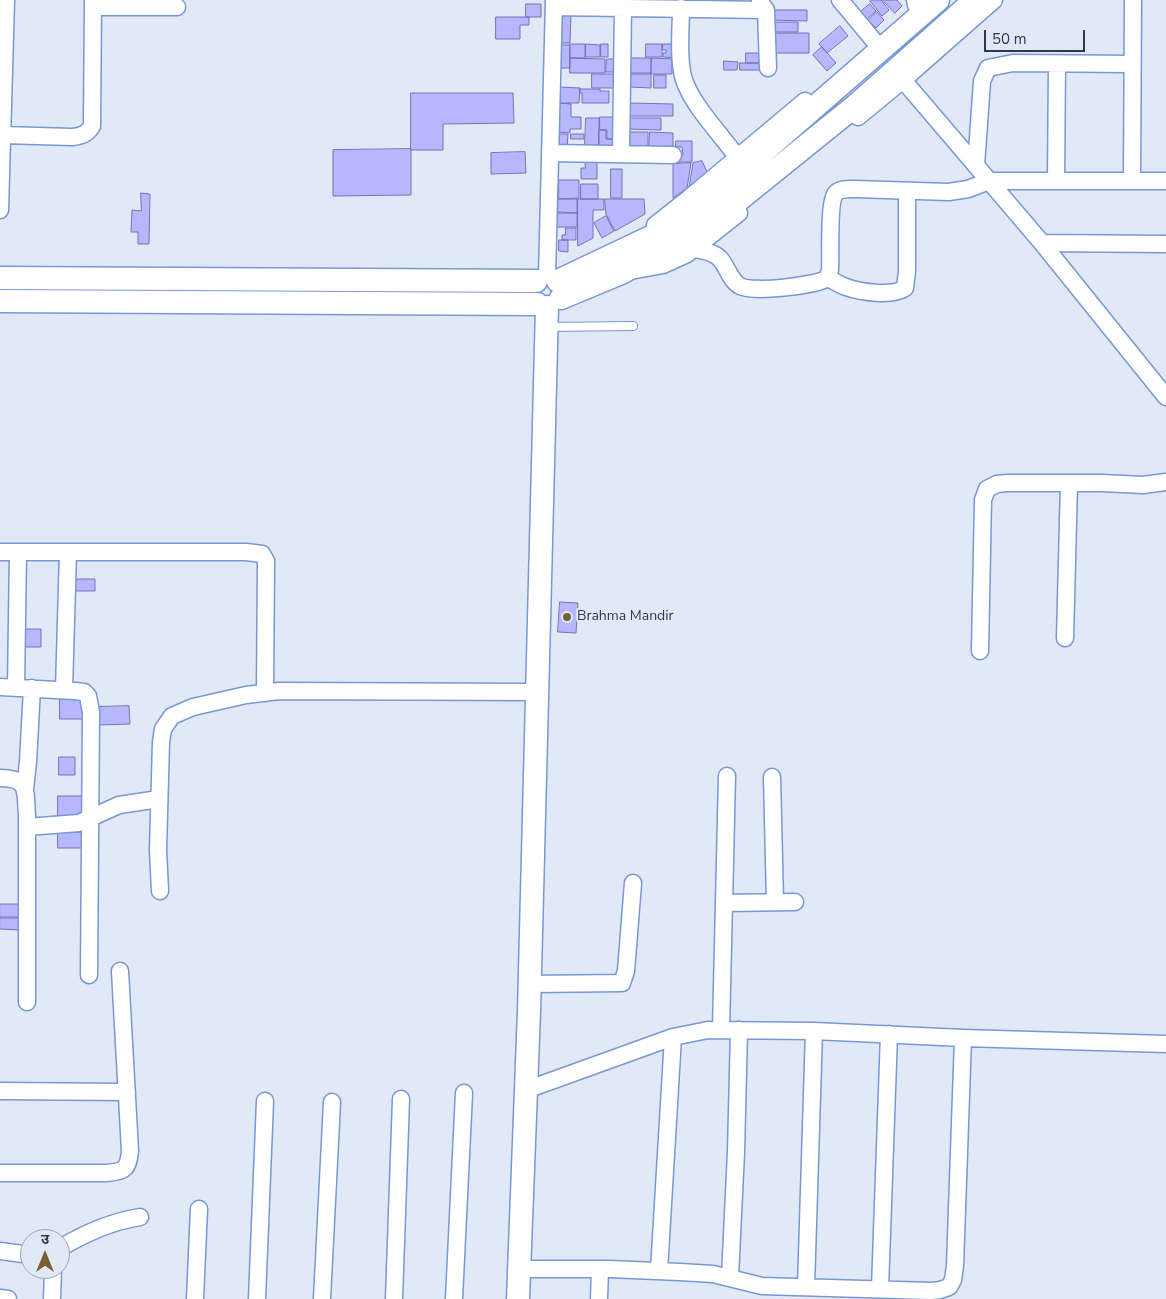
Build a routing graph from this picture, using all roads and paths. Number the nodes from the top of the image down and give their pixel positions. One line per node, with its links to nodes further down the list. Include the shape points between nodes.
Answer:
1 (840, 0): 15 (street)
2 (938, 0): 35 (main road, via 694,212 655,236)
3 (975, 0): 36 (main road, via 855,106 725,211)
4 (994, 0): 19 (street)
5 (1133, 0): 17 (street)
6 (918, 2): 15 (street)
7 (93, 4): 11 (street); 20 (street, via 92,126 88,132 72,137)
8 (554, 4): 12 (street); 21 (street)
9 (720, 4): 10 (street); 13 (street)
10 (762, 5): 18 (street)
11 (177, 7)
12 (623, 8): 13 (street); 22 (street)
13 (681, 8): 24 (street, via 680,41 685,85)
14 (4, 9): 20 (street)
15 (875, 42): 24 (street)
16 (1057, 64): 17 (street); 25 (street, via 1013,64 988,68 982,81); 27 (street)
17 (1132, 64): 28 (street)
18 (768, 68)
19 (904, 80): 25 (street); 34 (street)
20 (3, 135): 31 (street)
21 (550, 153): 22 (street); 39 (street)
22 (621, 154): 23 (street)
23 (673, 155)
24 (738, 158): 35 (street)
25 (976, 166): 26 (street)
26 (989, 181): 27 (street); 30 (street, via 949,192); 32 (street)
27 (1056, 181): 28 (street)
28 (1132, 181): 29 (street)
29 (1166, 181)
30 (907, 191): 38 (street, via 846,189 835,194 831,206); 38 (street, via 905,288 893,293 860,291)
31 (0, 210)
32 (1042, 243): 33 (street); 42 (street)
33 (1166, 244)
34 (694, 249): 36 (street, via 663,265); 38 (street, via 714,254 722,260 734,282 741,287 800,287)
35 (623, 250): 39 (main road)
36 (621, 274): 39 (main road)
37 (0, 278): 39 (main road)
38 (828, 278)
39 (547, 296): 40 (main road); 41 (lane); 53 (main road)
40 (0, 301)
41 (633, 326)
42 (1166, 397)
43 (1166, 482): 44 (street, via 1143,485)
44 (1069, 483): 48 (street); 49 (street, via 1008,483 997,484 987,490 983,500)
45 (0, 552): 46 (street)
46 (18, 552): 47 (street); 50 (street)
47 (68, 552): 52 (street); 54 (street, via 262,554 266,561)
48 (1064, 638)
49 (980, 650)
50 (8, 687): 51 (street)
51 (32, 688): 52 (street); 58 (street)
52 (64, 690): 60 (street, via 84,692 88,696 91,712)
53 (538, 692): 54 (street, via 279,690); 69 (main road)
54 (265, 693): 59 (street, via 218,701 172,716 163,729 160,742)
55 (727, 776): 66 (street)
56 (772, 777): 64 (street)
57 (0, 778): 58 (street, via 16,779)
58 (25, 789): 61 (street)
59 (159, 799): 60 (street, via 120,805); 63 (street)
60 (91, 819): 61 (street, via 66,825); 68 (street)
61 (27, 826): 70 (street)
62 (633, 883): 69 (street, via 626,971 622,983)
63 (160, 891)
64 (775, 902): 65 (street); 66 (street)
65 (795, 902)
66 (725, 903): 71 (street)
67 (120, 971): 80 (street)
68 (89, 975)
69 (530, 984): 78 (main road)
70 (27, 1002)
71 (721, 1030): 72 (street); 75 (street)
72 (738, 1030): 73 (street); 94 (street)
73 (814, 1031): 74 (street); 96 (street)
74 (889, 1034): 76 (street); 97 (street)
75 (672, 1037): 78 (street); 93 (street)
76 (962, 1038): 77 (street); 97 (street, via 953,1280 949,1287 940,1290)
77 (1166, 1044)
78 (526, 1090): 91 (main road)
79 (0, 1091): 80 (street)
80 (127, 1092): 85 (street, via 130,1151 124,1169 106,1173)
81 (464, 1093): 105 (street)
82 (401, 1099): 104 (street)
83 (265, 1101): 102 (street)
84 (332, 1102): 103 (street)
85 (0, 1173)
86 (198, 1209): 101 (street)
87 (140, 1216): 88 (street, via 102,1226)
88 (70, 1242)
89 (0, 1251): 90 (street)
90 (20, 1254)
91 (519, 1269): 92 (street); 106 (main road)
92 (600, 1269): 93 (street); 107 (street)
93 (659, 1271): 94 (street)
94 (730, 1277): 96 (street, via 762,1286)
95 (53, 1279): 100 (street)
96 (806, 1288): 97 (street)
97 (880, 1290)
98 (0, 1298): 99 (street)
99 (8, 1299)
100 (52, 1299)
101 (195, 1299)
102 (258, 1299)
103 (322, 1299)
104 (394, 1299)
105 (454, 1299)
106 (518, 1299)
107 (599, 1299)

